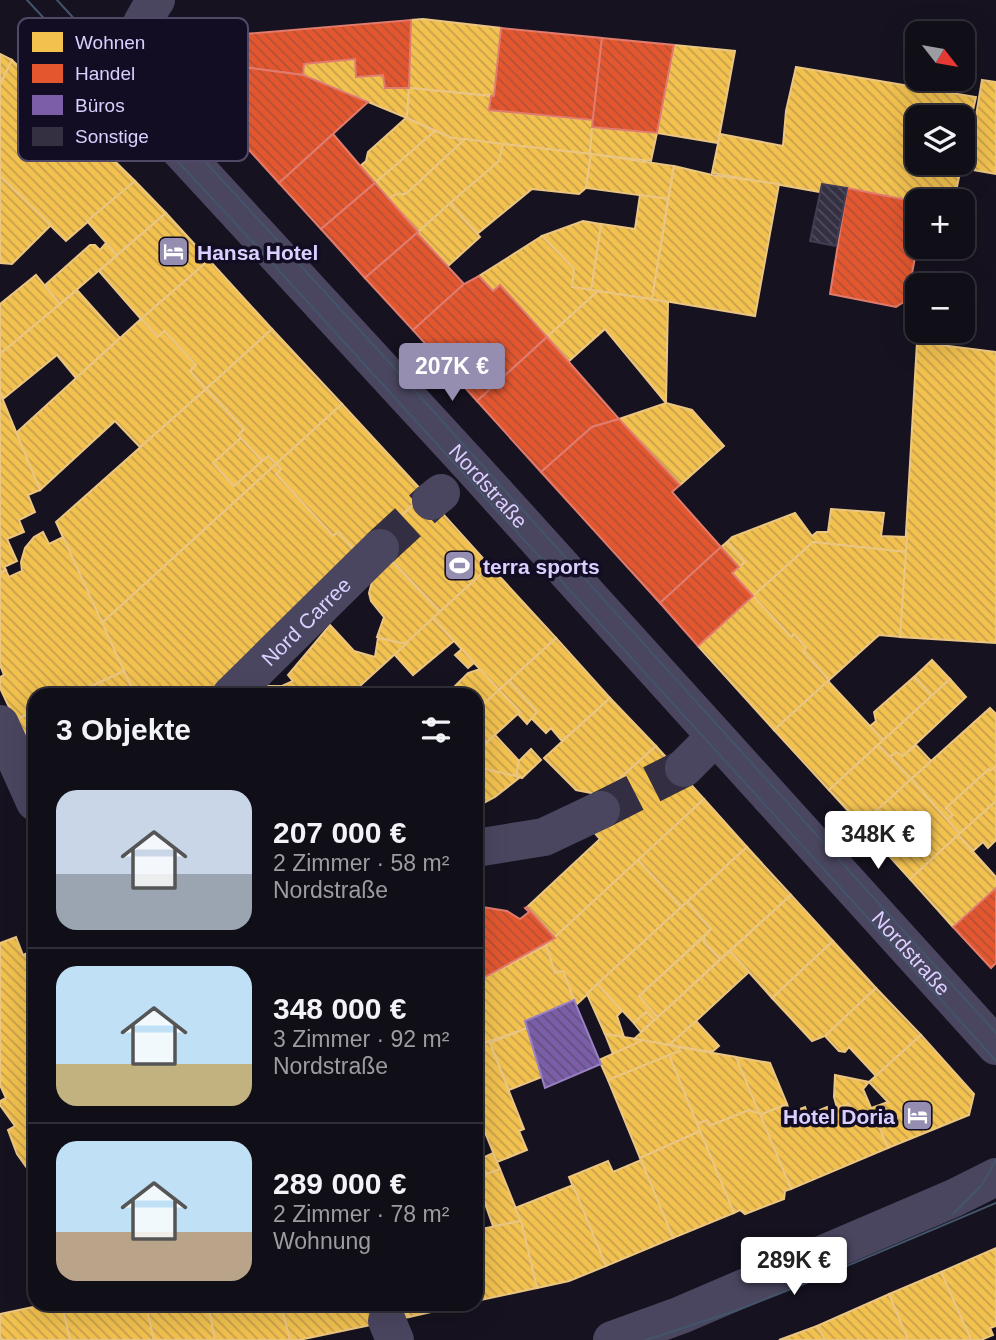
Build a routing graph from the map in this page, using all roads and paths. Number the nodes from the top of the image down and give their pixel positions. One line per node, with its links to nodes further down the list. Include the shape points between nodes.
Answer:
1 (156, 0): 2 (street, Nordstraße)
2 (145, 18)
3 (190, 161): 7 (street, Nordstraße)
4 (380, 548): 5 (street, Nord Carree)
5 (238, 688)
6 (0, 723): 9 (street)
7 (715, 737): 8 (street); 12 (street, Nordstraße)
8 (684, 768)
9 (28, 786)
10 (601, 810): 11 (street, via 544,837)
11 (483, 847)
12 (996, 1046)
13 (996, 1177): 14 (street)
14 (688, 1327): 15 (street)
15 (612, 1340)

